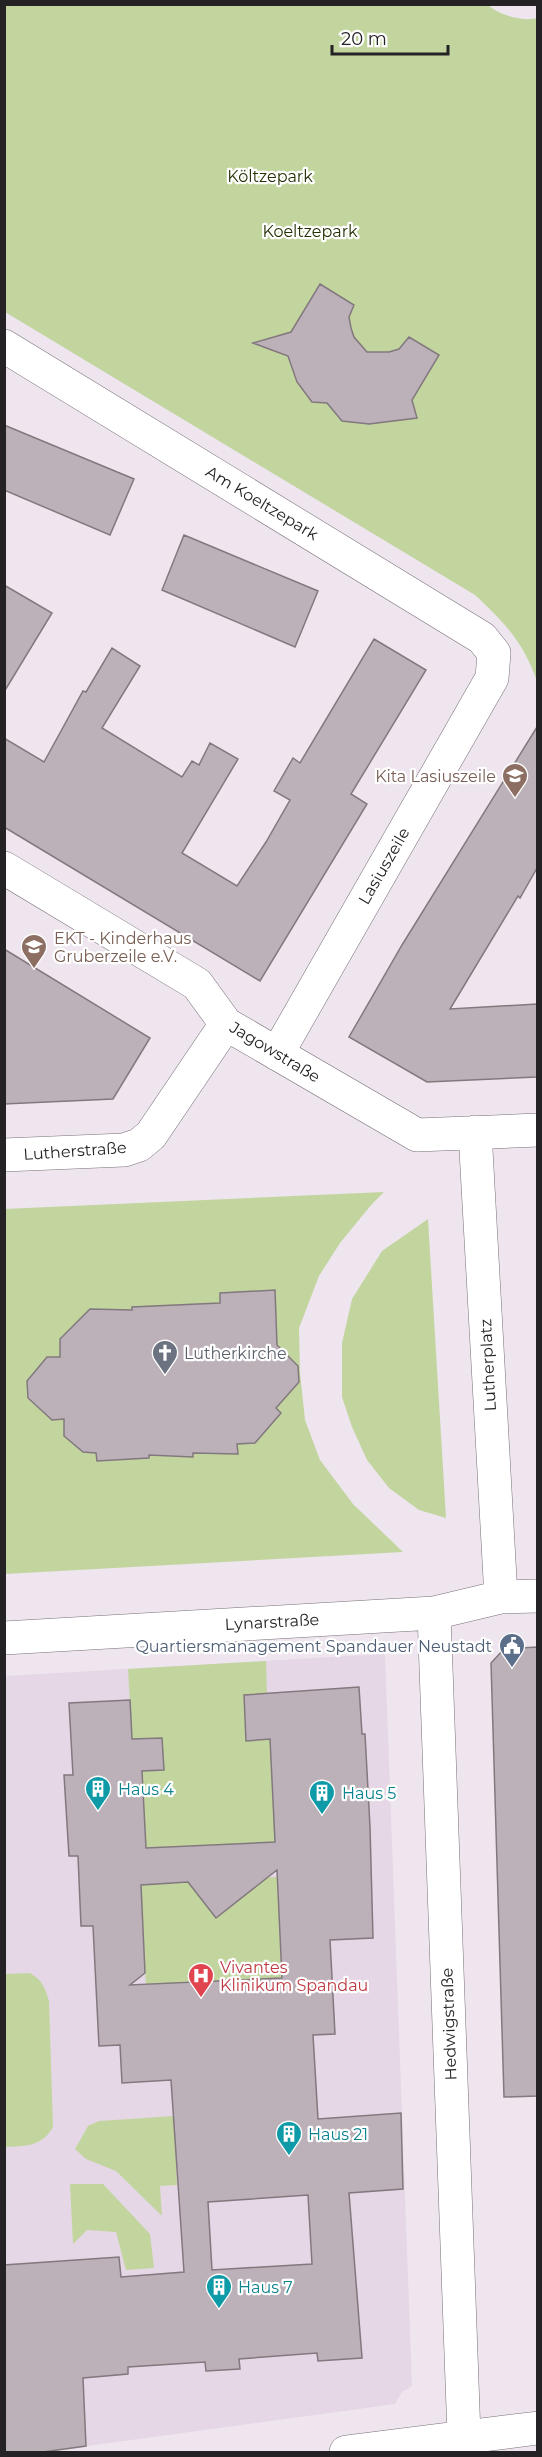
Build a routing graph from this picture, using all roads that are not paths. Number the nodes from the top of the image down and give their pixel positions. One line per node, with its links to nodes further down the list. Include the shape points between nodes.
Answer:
1 (4, 346): 2 (street, Am Koeltzepark, via 482,638 494,653)
2 (492, 678): 5 (street, Lasiuszeile)
3 (4, 868): 4 (street, Jagowstraße, via 197,984)
4 (225, 1024): 5 (street, Jagowstraße); 8 (street, Lutherstraße, via 166,1115 139,1145 124,1150)
5 (277, 1054): 7 (street, Jagowstraße, via 417,1135)
6 (537, 1130): 7 (street, Jagowstraße)
7 (475, 1132): 10 (street, Lutherplatz)
8 (4, 1155)
9 (537, 1596): 10 (street, Lynarstraße)
10 (501, 1598): 11 (street, Lynarstraße)
11 (434, 1612): 12 (street, Lynarstraße); 14 (street, Hedwigstraße)
12 (4, 1638)
13 (537, 2428): 14 (street)
14 (464, 2436): 15 (street)
15 (346, 2452)

